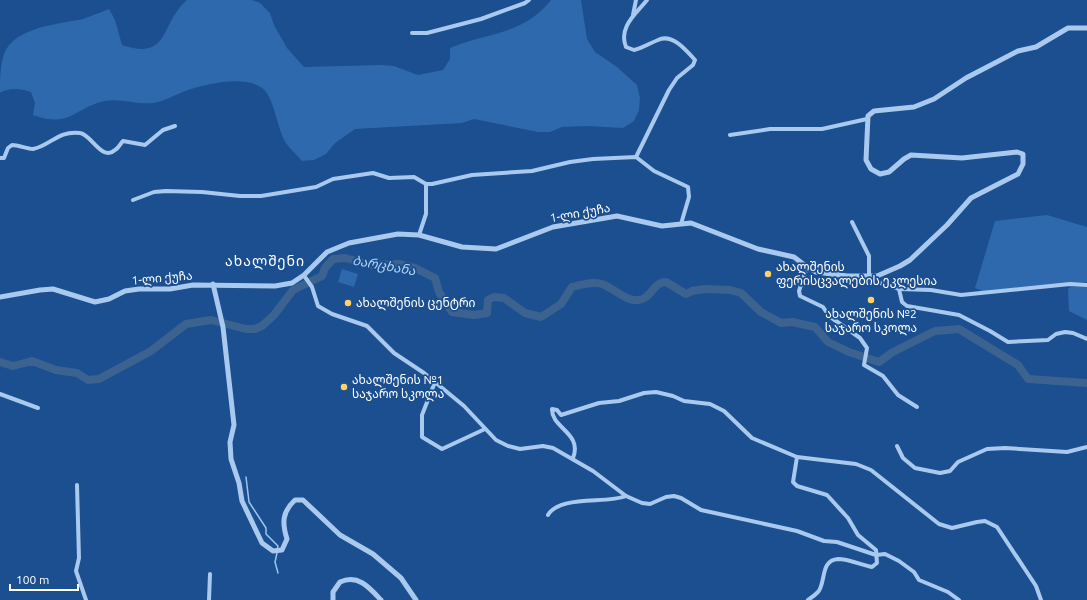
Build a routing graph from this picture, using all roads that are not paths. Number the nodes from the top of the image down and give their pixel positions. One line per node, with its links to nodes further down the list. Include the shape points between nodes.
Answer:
1 (529, 0): 6 (street, via 481,19 427,33)
2 (636, 0): 4 (street)
3 (647, 0): 4 (street)
4 (632, 17): 10 (street, via 625,30 624,41 630,50 641,49 662,38 669,38 687,50 695,60 669,90)
5 (1087, 28): 7 (street, via 1068,28 1036,47 1018,51 966,78 934,99 914,107 874,111)
6 (412, 33)
7 (867, 119): 9 (street, via 822,129 770,129); 19 (street, 1-ლი ქუჩა, via 866,160 871,169 880,174 889,172 904,159 916,155 962,158 1017,152 1023,154 1018,174 971,198 910,260 887,273)
8 (175, 126): 11 (street, via 163,130 145,144 124,141 114,152 98,148 86,134 77,133 58,136 33,149 12,145 4,158)
9 (730, 135)
10 (636, 157): 12 (street, via 570,162 532,171 472,174 441,183); 15 (street, via 654,171 688,187 689,197)
11 (0, 158)
12 (426, 184): 13 (street, via 414,177 389,178 373,173 333,179 316,187 261,196 166,191 154,192); 16 (street, via 426,214)
13 (134, 200)
14 (852, 222): 19 (street, via 869,256)
15 (681, 224): 16 (street, 1-ლი ქუჩა, via 662,226 617,216 598,218 553,227 496,249 462,247); 17 (street, 1-ლი ქუჩა, via 691,223 758,249 794,257)
16 (419, 235): 18 (street, 1-ლი ქუჩა, via 398,234 349,244 327,252)
17 (807, 267): 19 (street, 1-ლი ქუჩა, via 816,272); 27 (street, via 799,291 800,296 822,307 829,316 860,338 867,348 864,365 883,376 898,395)
18 (305, 276): 20 (street, 1-ლი ქუჩა, via 292,283 275,286); 25 (street, via 318,306 329,313 367,326 394,353)
19 (868, 276): 22 (street, via 873,282)
20 (213, 284): 23 (street, 1-ლი ქუჩა, via 170,290 125,291 109,299 95,302 53,290); 43 (street, via 221,312 234,425 230,442 231,459 242,501 262,543 273,551 282,550 287,539 283,527 287,509 295,500 303,500 340,535 373,554 402,578)
21 (1087, 285): 22 (street, via 1070,284 962,295 931,290)
22 (899, 289): 24 (street, via 902,302 907,306 959,315 1008,342 1048,340 1064,332 1073,332)
23 (0, 297)
24 (1087, 339)
25 (434, 382): 29 (street, via 464,406); 29 (street, via 422,415 422,437 442,449)
26 (0, 394): 28 (street)
27 (917, 407)
28 (38, 408)
29 (485, 429): 32 (street, via 496,440 508,446 520,449 543,446)
30 (896, 446): 31 (street, via 903,458 915,468 940,473 950,471 958,462 988,449 1067,452)
31 (1087, 447)
32 (573, 458): 33 (street, via 576,444 552,409 561,414 599,403 619,401 644,392 656,392 684,401 710,404 724,411 752,438); 35 (street)
33 (797, 458): 37 (street, via 793,482 797,486 827,495 848,518 858,535 876,550); 46 (street, via 856,464 870,470 947,528 977,522 997,527 1036,586)
34 (77, 485): 39 (street, via 76,508 80,543 76,571)
35 (626, 496): 36 (street, via 616,500 568,503 550,511); 37 (street, via 650,504 674,496 701,510 797,531)
36 (548, 515)
37 (876, 555): 44 (street, via 877,563 872,567 847,561 832,561 823,574 818,592); 45 (street, via 885,554 900,561 914,572 919,580 948,592)
38 (210, 574): 40 (street)
39 (86, 600)
40 (209, 600)
41 (333, 600): 42 (street, via 333,592 340,582 352,579 363,582)
42 (381, 600)
43 (416, 600)
44 (808, 600)
45 (959, 600)
46 (1040, 600)

